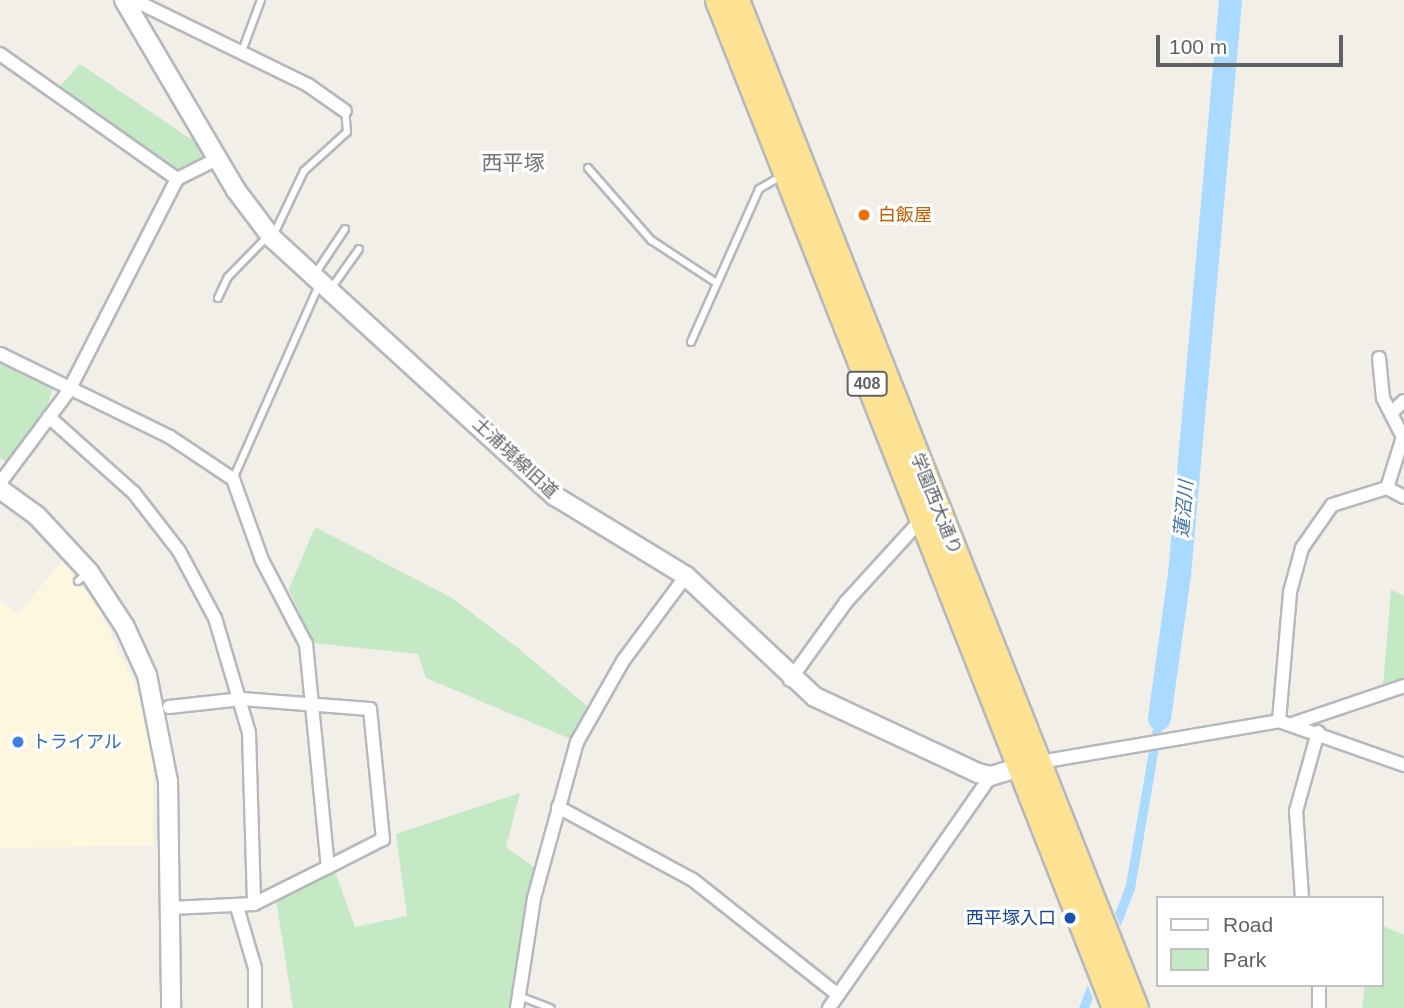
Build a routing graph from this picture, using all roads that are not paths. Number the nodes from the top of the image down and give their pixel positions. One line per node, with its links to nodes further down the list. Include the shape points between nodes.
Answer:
1 (261, 0): 6 (lane)
2 (718, 0): 10 (highway, 学園西大通り / 408)
3 (737, 0): 40 (highway, 学園西大通り / 408)
4 (125, 1): 6 (street, via 142,4); 8 (street, 土浦境線旧道)
5 (0, 54): 11 (street)
6 (240, 54): 7 (street, via 308,85)
7 (345, 111): 13 (lane, via 347,132 304,171)
8 (217, 159): 11 (street); 13 (street, 土浦境線旧道)
9 (588, 168): 15 (lane, via 652,240)
10 (785, 174): 15 (lane, via 759,189); 30 (highway, 学園西大通り / 408)
11 (177, 179): 21 (street)
12 (345, 229): 16 (lane)
13 (271, 236): 16 (street, 土浦境線旧道); 17 (lane, via 228,277)
14 (359, 249): 16 (lane)
15 (715, 282): 18 (lane)
16 (321, 283): 25 (lane); 31 (street, 土浦境線旧道, via 555,496)
17 (218, 298)
18 (691, 342)
19 (0, 354): 21 (street)
20 (1379, 358): 23 (street, via 1383,398)
21 (68, 392): 24 (street); 25 (street, via 170,437)
22 (1404, 401): 23 (street)
23 (1392, 412): 27 (street, via 1403,437)
24 (49, 417): 26 (street); 34 (street, via 117,475 165,532 215,618)
25 (233, 479): 35 (street, via 261,560 306,644)
26 (0, 483)
27 (1387, 488): 29 (street); 37 (street, via 1332,505 1302,548 1290,592)
28 (0, 489): 48 (street, via 37,516 136,649 162,732)
29 (1404, 497)
30 (920, 520): 32 (street, via 846,602); 40 (highway, 学園西大通り / 408)
31 (686, 576): 32 (street, 土浦境線旧道); 43 (street, via 594,706)
32 (790, 680): 42 (street, 土浦境線旧道, via 840,709)
33 (1404, 686): 38 (street)
34 (242, 699): 35 (street); 36 (street); 46 (street, via 252,772)
35 (310, 705): 44 (street); 44 (street, via 370,709 383,839)
36 (169, 707)
37 (1279, 721): 38 (street); 40 (street)
38 (1295, 723): 39 (street)
39 (1318, 732): 41 (street); 45 (street, via 1296,811)
40 (1029, 764): 42 (street); 52 (highway, 学園西大通り / 408); 57 (highway, 学園西大通り / 408, via 1098,912)
41 (1404, 765)
42 (991, 776): 50 (street)
43 (558, 807): 50 (street, via 693,880); 51 (street)
44 (328, 867): 46 (street)
45 (1302, 896)
46 (254, 904): 47 (street)
47 (237, 907): 48 (street); 54 (street, via 255,968)
48 (170, 908): 53 (street)
49 (1319, 987): 58 (street)
50 (838, 995): 56 (street)
51 (518, 1002): 55 (lane)
52 (1113, 1004)
53 (171, 1008)
54 (255, 1008)
55 (551, 1008)
56 (829, 1008)
57 (1136, 1008)
58 (1319, 1008)

